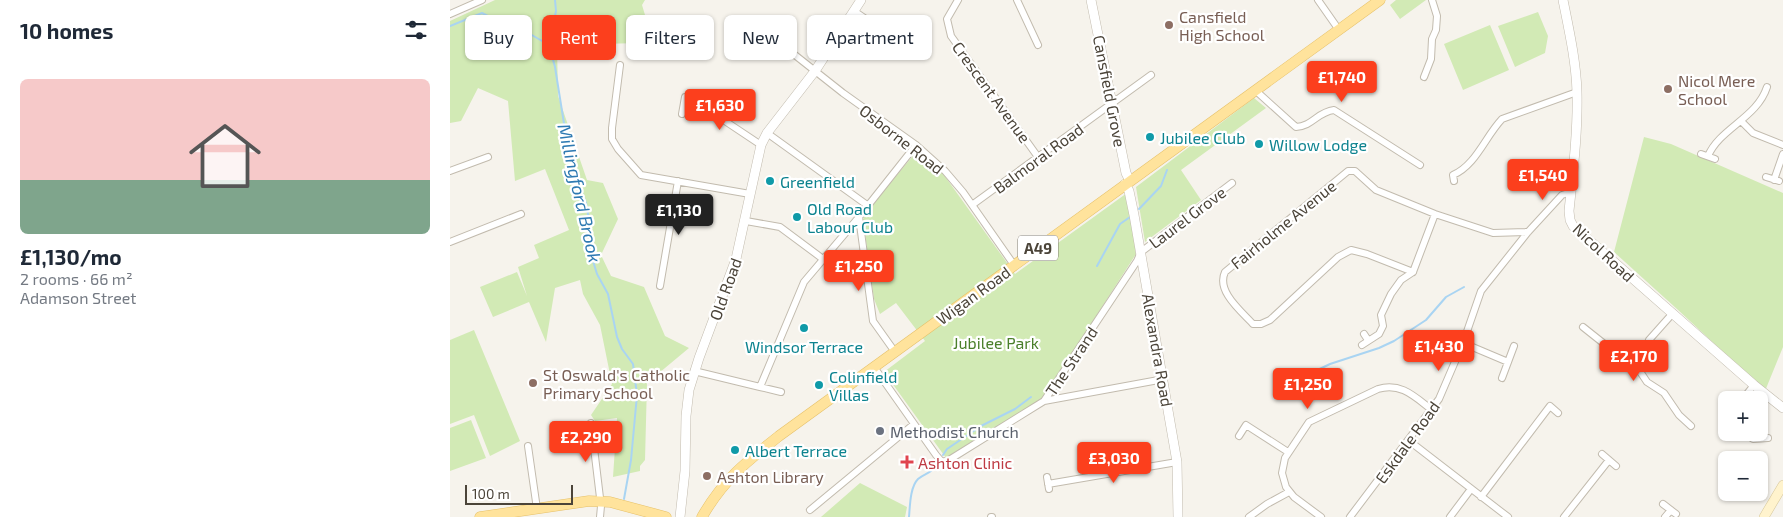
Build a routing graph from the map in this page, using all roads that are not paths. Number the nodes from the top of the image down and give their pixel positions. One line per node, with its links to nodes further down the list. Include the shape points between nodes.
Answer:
1 (482, 0): 11 (street)
2 (861, 0): 10 (street, Old Road)
3 (958, 0): 34 (street, Crescent Avenue, via 947,19 951,36)
4 (1017, 0): 14 (street)
5 (1091, 0): 24 (street, Cansfield Grove)
6 (1318, 0): 13 (street)
7 (1380, 0): 13 (main road, Wigan Road / A49)
8 (1432, 0): 19 (street, via 1436,30)
9 (1563, 0): 22 (street, Nicol Road)
10 (854, 11): 12 (street); 17 (street, Old Road)
11 (450, 14)
12 (860, 15)
13 (1339, 30): 21 (main road, Wigan Road / A49)
14 (1038, 45)
15 (797, 57): 17 (street, Osborne Road)
16 (620, 65): 39 (street, via 612,139 641,175)
17 (815, 71): 26 (street, Old Road); 29 (street, Osborne Road)
18 (1151, 75): 24 (street, Balmoral Road)
19 (1424, 77)
20 (1767, 87): 25 (street, via 1762,100)
21 (1255, 90): 36 (street, via 1296,127 1304,127 1325,112 1334,110); 41 (main road, Wigan Road / A49)
22 (1577, 92): 40 (street, via 1502,119 1470,163 1452,174); 43 (street, Nicol Road)
23 (685, 97): 27 (street, via 683,110 725,121)
24 (1112, 104): 34 (street, Balmoral Road); 41 (street, Cansfield Grove)
25 (1741, 121): 28 (street, via 1758,135); 32 (street, via 1713,146)
26 (767, 133): 27 (street, Old Road); 46 (street)
27 (761, 145): 44 (street, Old Road)
28 (1783, 145)
29 (916, 146): 45 (street, Osborne Road, via 945,171); 46 (street)
30 (1701, 154): 32 (street)
31 (1783, 154): 38 (street, via 1776,181)
32 (1708, 156): 35 (street)
33 (488, 157): 37 (street)
34 (1038, 157): 45 (street, Balmoral Road)
35 (1715, 159)
36 (1420, 165)
37 (450, 171)
38 (1766, 177)
39 (678, 181): 44 (street); 57 (street)
40 (1454, 181)
41 (1128, 183): 53 (street, Alexandra Road); 55 (main road, Wigan Road / A49)
42 (1232, 183): 53 (street, Laurel Grove)
43 (1571, 192): 51 (street, Eskdale Road, via 1562,196); 58 (street, Nicol Road, via 1569,211 1573,226)
44 (750, 194): 50 (street, Old Road)
45 (972, 205): 55 (street, Osborne Road)
46 (867, 206): 49 (street)
47 (521, 214): 52 (street)
48 (1435, 214): 51 (street, Fairholme Avenue, via 1493,233); 56 (street); 56 (street, Fairholme Avenue, via 1376,190 1355,172 1348,171 1223,276 1224,287 1230,297 1253,324 1261,324 1270,320 1322,270 1351,250)
49 (859, 217): 54 (street); 65 (street, via 873,321)
50 (746, 221): 54 (street, via 780,226); 69 (street, Old Road, via 736,259)
51 (1528, 232): 62 (street, Eskdale Road, via 1481,291)
52 (450, 242)
53 (1141, 252): 71 (street, Alexandra Road); 76 (street, The Strand)
54 (823, 260): 73 (street, via 804,282)
55 (1014, 265): 65 (main road, Wigan Road / A49)
56 (1413, 272): 61 (street, via 1401,280 1391,294 1381,315 1383,326 1379,334)
57 (660, 286)
58 (1672, 313): 67 (street, via 1649,340); 72 (street, Nicol Road)
59 (1581, 327): 67 (street)
60 (1364, 334): 61 (street)
61 (1368, 340): 63 (street)
62 (1463, 343): 66 (street); 78 (street, Eskdale Road)
63 (1362, 345)
64 (1514, 346): 66 (street)
65 (895, 352): 68 (main road, Wigan Road / A49)
66 (1508, 362): 70 (street)
67 (1635, 364): 82 (street, via 1647,382 1664,393 1679,415)
68 (874, 366): 81 (street); 104 (main road, Wigan Road / A49, via 734,473)
69 (694, 371): 73 (street); 103 (street, Old Road, via 686,416)
70 (1502, 378)
71 (1164, 379): 76 (street); 89 (street, Alexandra Road)
72 (1754, 385): 74 (street); 77 (street, Nicol Road)
73 (760, 387): 75 (street)
74 (1749, 391)
75 (781, 392)
76 (1044, 401): 81 (street, The Strand, via 942,462)
77 (1783, 408)
78 (1432, 410): 84 (street, Eskdale Road); 86 (street, via 1403,388 1384,387 1309,422)
79 (1558, 413): 95 (street, via 1550,406)
80 (591, 423): 96 (street)
81 (914, 424): 99 (street)
82 (1692, 426)
83 (1239, 436): 86 (street, via 1246,425)
84 (1408, 440): 93 (street); 108 (street, Eskdale Road)
85 (528, 446): 98 (street)
86 (1288, 452): 94 (street, via 1282,473)
87 (1602, 454): 88 (street)
88 (1609, 460): 90 (street); 111 (street)
89 (1177, 462): 91 (street); 105 (street, Alexandra Road)
90 (1616, 466)
91 (1048, 483)
92 (1783, 486): 113 (main road)
93 (1471, 489): 95 (street); 109 (street)
94 (1289, 492): 106 (street); 107 (street)
95 (1481, 497): 110 (street)
96 (600, 501): 98 (main road); 101 (street); 102 (main road)
97 (1663, 504): 112 (street, via 1674,512)
98 (537, 509): 100 (main road)
99 (810, 510)
100 (480, 517)
101 (600, 517)
102 (666, 517)
103 (680, 517)
104 (702, 517)
105 (1178, 517)
106 (1249, 517)
107 (1321, 517)
108 (1350, 517)
109 (1450, 517)
110 (1508, 517)
111 (1564, 517)
112 (1665, 517)
113 (1764, 517)

